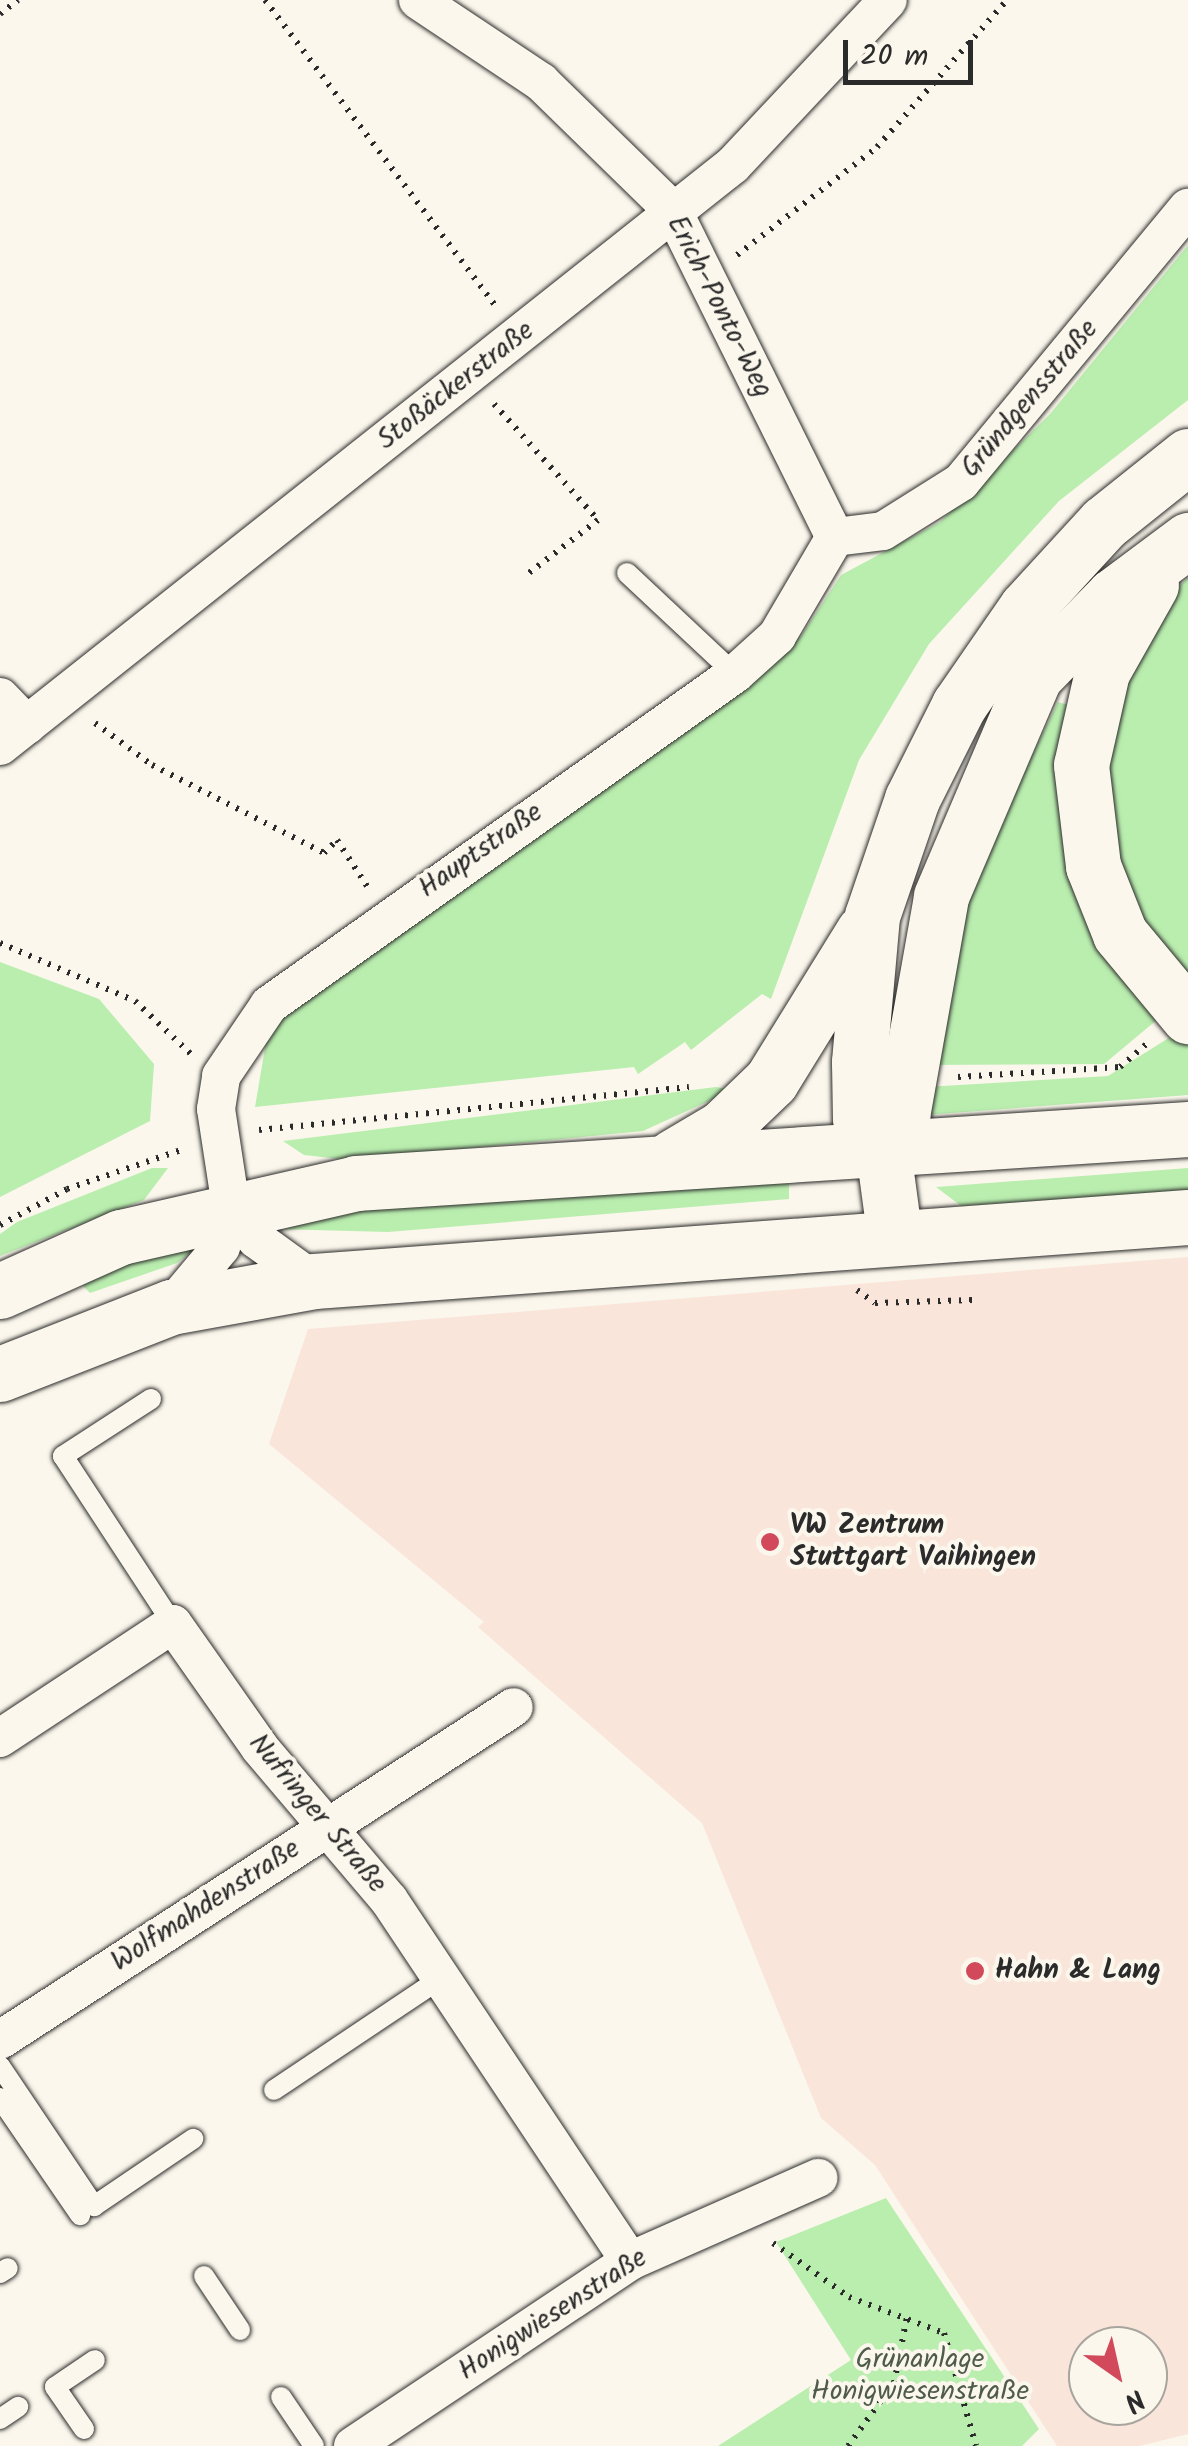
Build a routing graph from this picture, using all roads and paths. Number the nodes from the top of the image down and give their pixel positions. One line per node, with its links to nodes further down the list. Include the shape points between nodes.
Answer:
1 (18, 0): 6 (path)
2 (265, 0): 10 (path)
3 (418, 0): 8 (street, Erich-Ponto-Weg, via 540,82)
4 (888, 0): 8 (street, Stoßäckerstraße, via 733,165)
5 (1006, 0): 9 (path, via 877,147 792,221)
6 (0, 14)
7 (1188, 208): 13 (street, Gründgensstraße, via 961,482 883,531)
8 (673, 211): 9 (street, Erich-Ponto-Weg); 10 (street, Stoßäckerstraße)
9 (704, 273): 13 (street, Erich-Ponto-Weg)
10 (519, 337): 11 (street, Stoßäckerstraße)
11 (471, 375): 15 (path, via 598,520); 20 (street, Stoßäckerstraße)
12 (1188, 456): 22 (main road, via 1076,549 1002,640 939,740)
13 (835, 537): 17 (street, Hauptstraße, via 776,636)
14 (1178, 548): 24 (main road, via 1102,672 1081,765 1093,866 1120,934); 26 (main road, via 1035,676 940,896)
15 (529, 573)
16 (627, 574): 17 (lane)
17 (735, 674): 29 (street, Hauptstraße, via 269,1005 221,1076)
18 (0, 698): 20 (street)
19 (88, 717): 21 (path, via 152,765 324,853 337,840)
20 (14, 736)
21 (371, 892)
22 (872, 916): 27 (main road); 30 (main road, via 857,1084 860,1118)
23 (0, 943): 25 (path, via 135,1001)
24 (1185, 1014): 26 (path, via 1120,1067)
25 (175, 1042)
26 (908, 1079): 30 (main road, via 902,1116)
27 (772, 1080): 29 (path, via 293,1123); 31 (main road, via 722,1128)
28 (1188, 1129): 30 (main road, via 969,1150)
29 (219, 1139): 32 (street, Hauptstraße); 34 (path, via 67,1189)
30 (882, 1143): 31 (main road); 35 (main road)
31 (672, 1157): 32 (main road, via 356,1183)
32 (231, 1207): 36 (main road); 37 (street, via 256,1239); 38 (street, Hauptstraße, via 212,1261)
33 (1188, 1216): 35 (main road)
34 (0, 1225)
35 (894, 1232): 37 (main road)
36 (18, 1282): 39 (main road, via 61,1290 70,1314)
37 (314, 1282): 38 (main road)
38 (171, 1307): 39 (main road)
39 (59, 1344): 40 (main road)
40 (0, 1374)
41 (151, 1399): 42 (lane, Nufringer Straße, via 63,1456)
42 (173, 1624): 44 (street); 45 (street, Nufringer Straße, via 260,1748)
43 (514, 1707): 45 (street, Wolfmahdenstraße)
44 (0, 1738)
45 (333, 1827): 46 (street, Nufringer Straße); 47 (street, Wolfmahdenstraße)
46 (441, 1978): 49 (lane); 55 (street, Nufringer Straße)
47 (0, 2040)
48 (0, 2066): 51 (lane, via 94,2206)
49 (274, 2090)
50 (0, 2098): 53 (lane)
51 (193, 2139)
52 (818, 2178): 54 (street, Honigwiesenstraße)
53 (80, 2215)
54 (716, 2220): 55 (street, Honigwiesenstraße); 57 (path, via 768,2239 849,2297)
55 (630, 2261): 65 (street, Honigwiesenstraße)
56 (204, 2276): 58 (lane)
57 (906, 2316): 66 (path, via 894,2383); 67 (path, via 944,2333)
58 (240, 2330)
59 (94, 2360): 63 (lane, via 55,2386)
60 (281, 2397): 64 (lane)
61 (18, 2407): 62 (lane)
62 (0, 2419)
63 (84, 2430)
64 (314, 2446)
65 (353, 2446)
66 (848, 2446)
67 (976, 2446)

